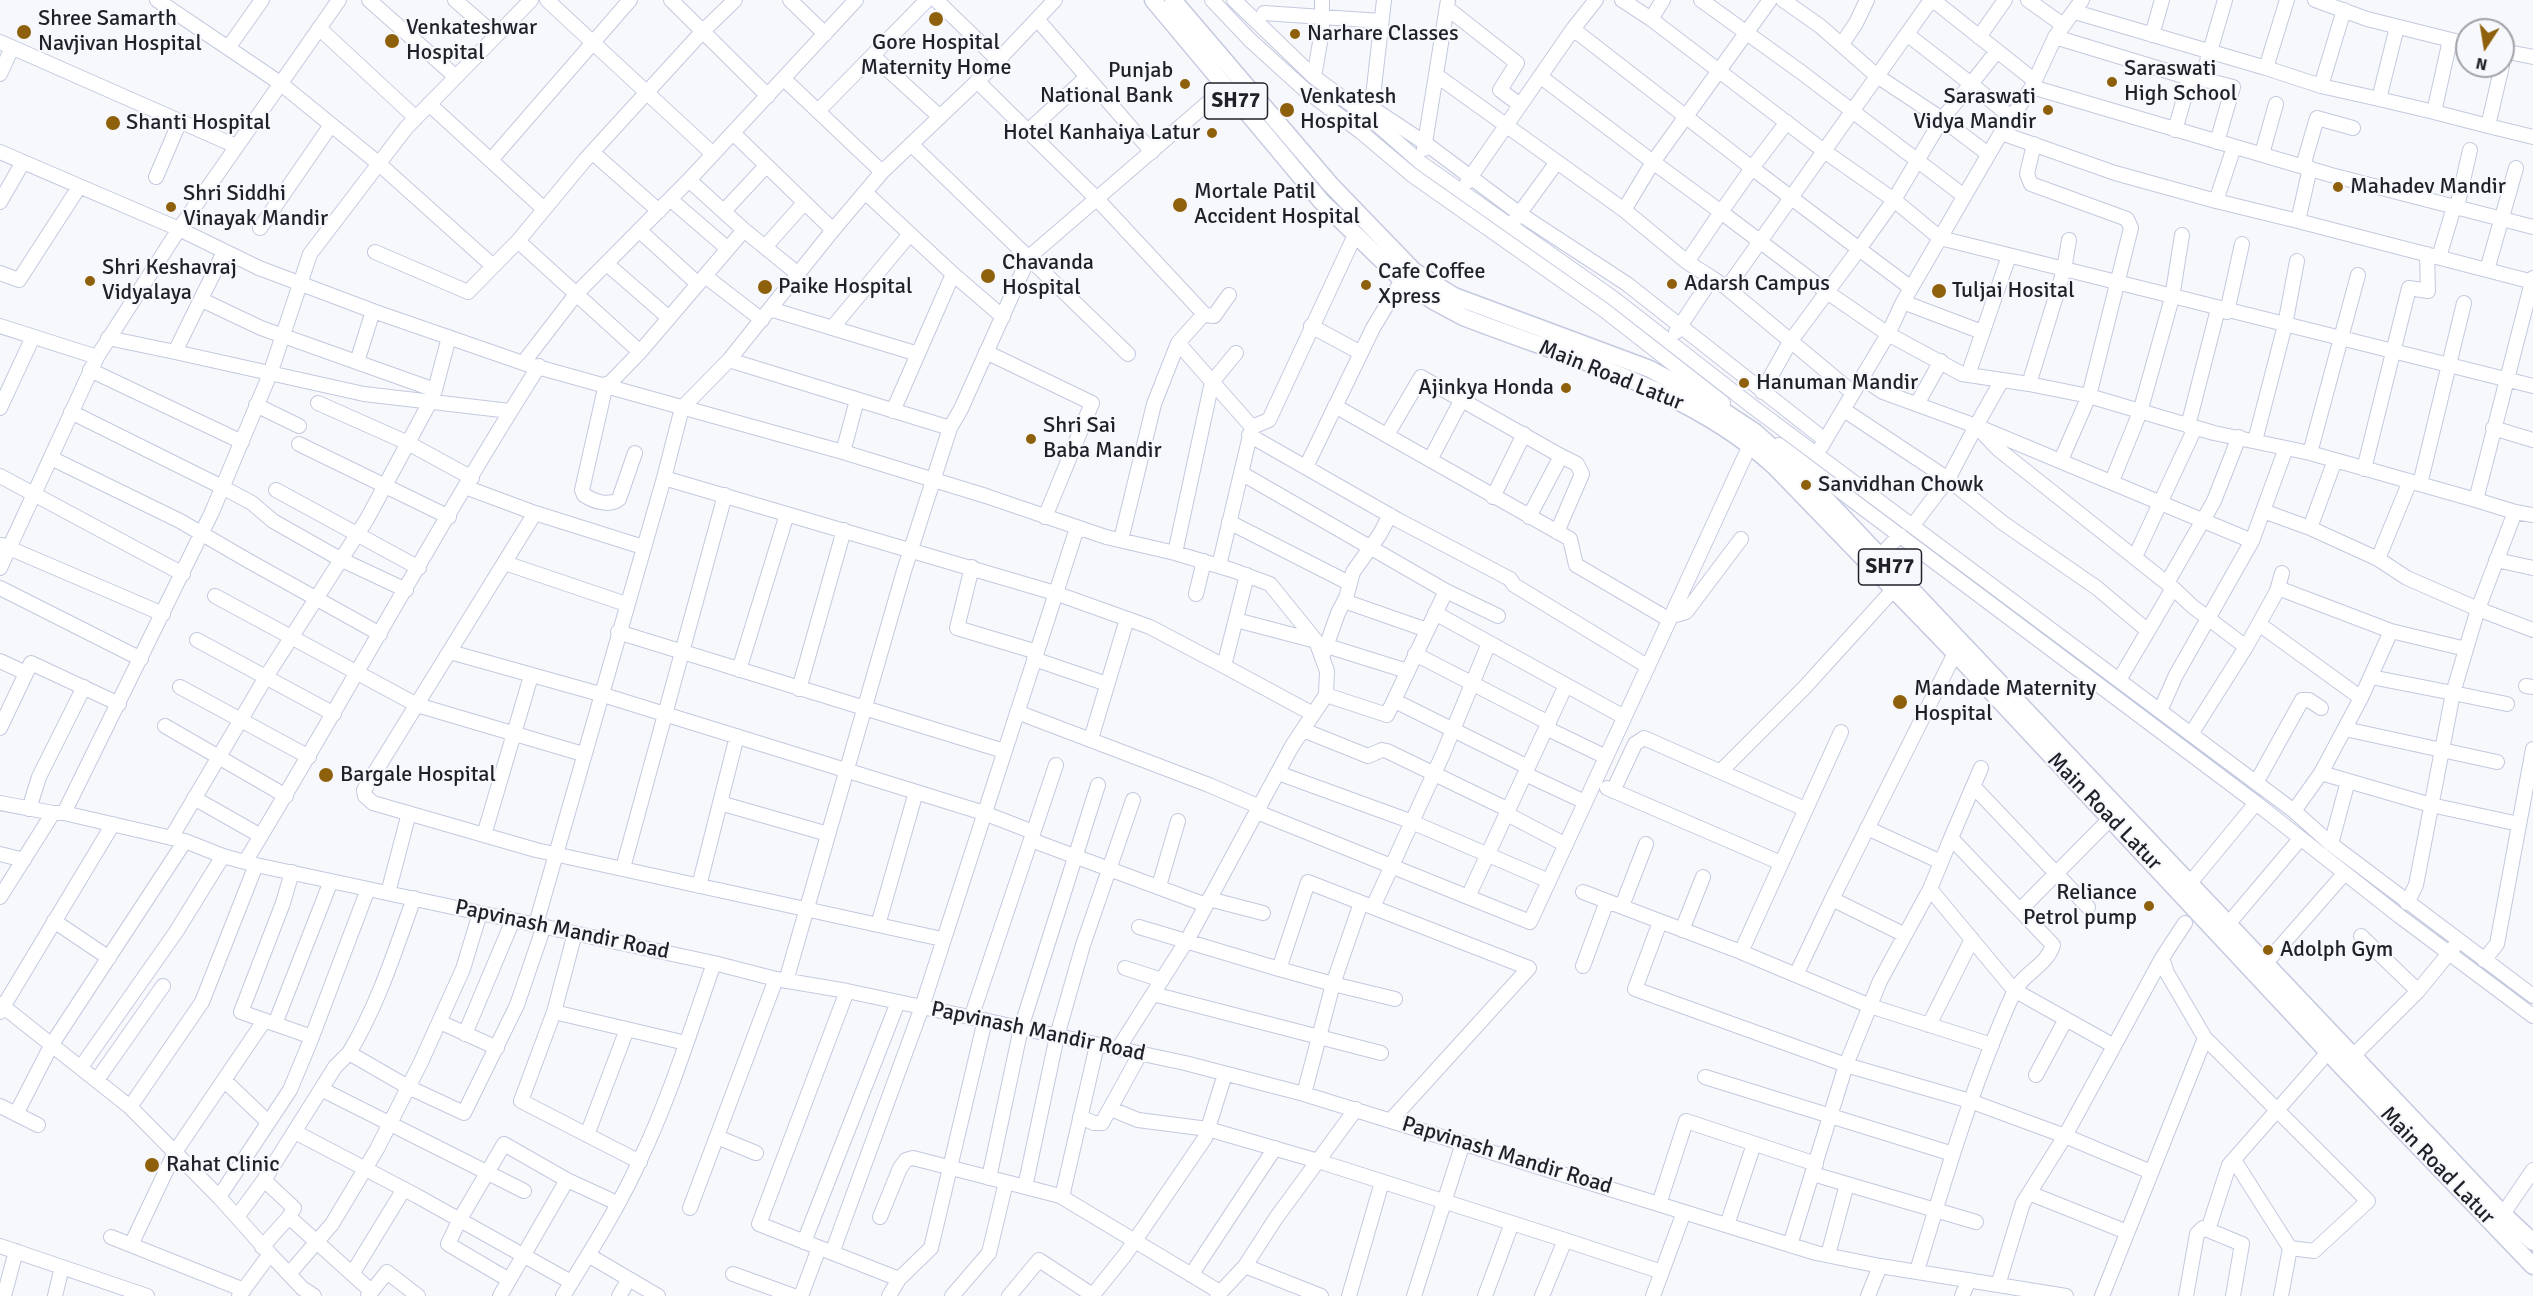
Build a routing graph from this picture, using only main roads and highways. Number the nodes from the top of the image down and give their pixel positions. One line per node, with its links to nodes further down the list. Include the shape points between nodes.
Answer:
1 (1153, 0): 3 (main road, Main Road Latur / SH77, via 1320,201 1402,280 1435,303 1463,316 1645,385)
2 (1173, 0): 3 (main road, Main Road Latur / SH77, via 1330,184 1414,271 1454,296 1650,369 1705,399)
3 (1754, 435): 4 (main road, Main Road Latur / SH77)
4 (1802, 476): 5 (main road, Main Road Latur / SH77); 6 (main road, Main Road Latur / SH77, via 1893,590)
5 (2533, 1242)
6 (2533, 1266)

